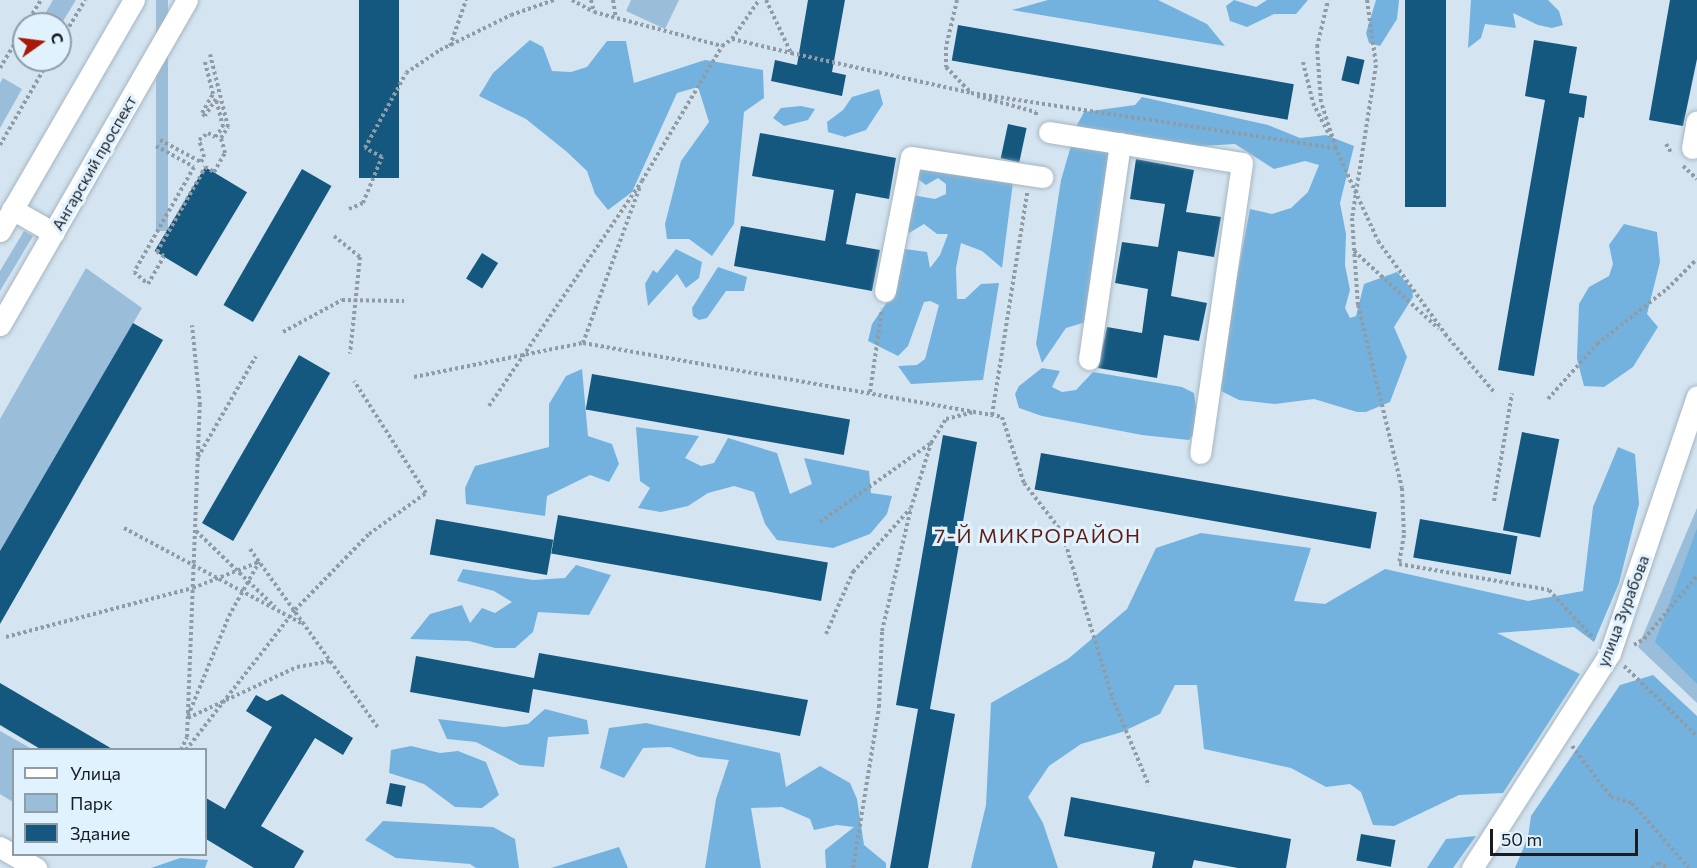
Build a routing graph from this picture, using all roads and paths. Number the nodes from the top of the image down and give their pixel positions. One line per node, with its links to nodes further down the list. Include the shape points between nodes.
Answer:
1 (85, 0): 16 (path)
2 (134, 0): 39 (street)
3 (187, 0): 42 (street, Ангарский проспект)
4 (466, 0): 18 (path)
5 (554, 0): 18 (path, via 511,15)
6 (572, 0): 14 (path)
7 (591, 0): 14 (path)
8 (613, 0): 15 (path)
9 (759, 0): 17 (path)
10 (766, 0): 21 (path)
11 (957, 0): 27 (path, via 946,47 946,67)
12 (1328, 0): 34 (path, via 1317,47 1321,102)
13 (1367, 0): 38 (path, via 1376,65)
14 (594, 12): 15 (path)
15 (616, 18): 19 (path)
16 (72, 22)
17 (732, 39): 19 (path); 21 (path)
18 (450, 46): 40 (path, via 405,73 365,148 382,157 375,175 363,203)
19 (722, 46): 37 (path)
20 (12, 48): 25 (path)
21 (791, 53): 27 (path)
22 (210, 54): 33 (path, via 228,127 221,138 225,153 214,172 205,167 157,252 164,256 148,284 134,272 194,167)
23 (205, 62): 30 (path, via 213,94 202,113 205,116 216,99 223,127 215,137 208,133 200,140 204,157 201,162)
24 (1303, 62): 34 (path, via 1313,103)
25 (0, 68)
26 (42, 72): 32 (path)
27 (971, 93): 29 (path, via 989,102 1036,112); 34 (path)
28 (1697, 120): 35 (street)
29 (1042, 127): 31 (street)
30 (160, 140)
31 (1120, 143): 57 (street); 69 (street, via 1242,163)
32 (0, 145)
33 (156, 146)
34 (1336, 148): 38 (path)
35 (1692, 148)
36 (1036, 176): 46 (street, via 911,157); 67 (path)
37 (642, 181): 53 (path); 55 (path)
38 (1356, 200): 44 (path, via 1352,218); 52 (path, via 1378,241)
39 (12, 209): 41 (street); 42 (street)
40 (349, 209)
41 (0, 231)
42 (54, 233): 50 (street, Ангарский проспект)
43 (334, 236): 47 (path, via 360,257)
44 (1354, 250): 52 (path); 91 (path, via 1358,305 1402,488 1404,535 1399,564 1549,590)
45 (1697, 259): 64 (path, via 1667,289 1597,344)
46 (885, 291): 60 (path)
47 (356, 300): 48 (path); 51 (path, via 342,300); 54 (path)
48 (404, 301)
49 (192, 325): 70 (path, via 200,405)
50 (0, 326)
51 (283, 332)
52 (1446, 335): 61 (path)
53 (583, 343): 55 (path); 60 (path)
54 (350, 353)
55 (523, 355): 58 (path); 65 (path)
56 (256, 356): 70 (path)
57 (1089, 359)
58 (414, 377)
59 (354, 381): 85 (path, via 426,493 369,534)
60 (870, 392): 66 (path)
61 (1494, 392)
62 (1512, 394): 71 (path)
63 (1697, 396): 106 (street, улица Зурабова, via 1610,653 1521,798)
64 (1548, 399)
65 (489, 406)
66 (977, 412): 67 (path); 68 (path, via 946,419)
67 (992, 415): 102 (path, via 1002,417 1024,483 1062,532 1112,697)
68 (931, 443): 72 (path); 73 (path)
69 (1200, 453)
70 (198, 458): 75 (path)
71 (1494, 501)
72 (911, 508): 89 (path, via 853,572); 105 (path, via 882,631 879,707)
73 (820, 522)
74 (124, 528): 78 (path)
75 (195, 531): 78 (path); 79 (path)
76 (250, 549): 77 (path)
77 (259, 562): 79 (path); 82 (path); 85 (path)
78 (194, 565): 81 (path); 83 (path)
79 (238, 572): 81 (path); 82 (path)
80 (1697, 576): 92 (path, via 1644,639)
81 (220, 579): 83 (path); 84 (path)
82 (249, 582): 84 (path); 86 (path)
83 (193, 588): 90 (path); 96 (path)
84 (242, 591): 86 (path); 96 (path)
85 (295, 610): 87 (path); 88 (path)
86 (279, 611): 87 (path)
87 (290, 617): 88 (path); 95 (path)
88 (303, 624): 94 (path)
89 (826, 634)
90 (6, 637)
91 (1602, 648)
92 (1624, 652)
93 (1617, 657): 98 (path)
94 (330, 661): 95 (path, via 297,667); 97 (path)
95 (221, 704): 96 (path); 101 (path)
96 (187, 718): 100 (path)
97 (380, 729)
98 (1697, 736)
99 (1571, 744): 109 (path, via 1611,797 1632,803)
100 (181, 748)
101 (188, 748)
102 (1149, 786)
103 (16, 856): 104 (street)
104 (36, 868)
105 (853, 868)
106 (1472, 868)
107 (1651, 868): 108 (path, via 1658,863)
108 (1669, 868)
109 (1689, 868)

